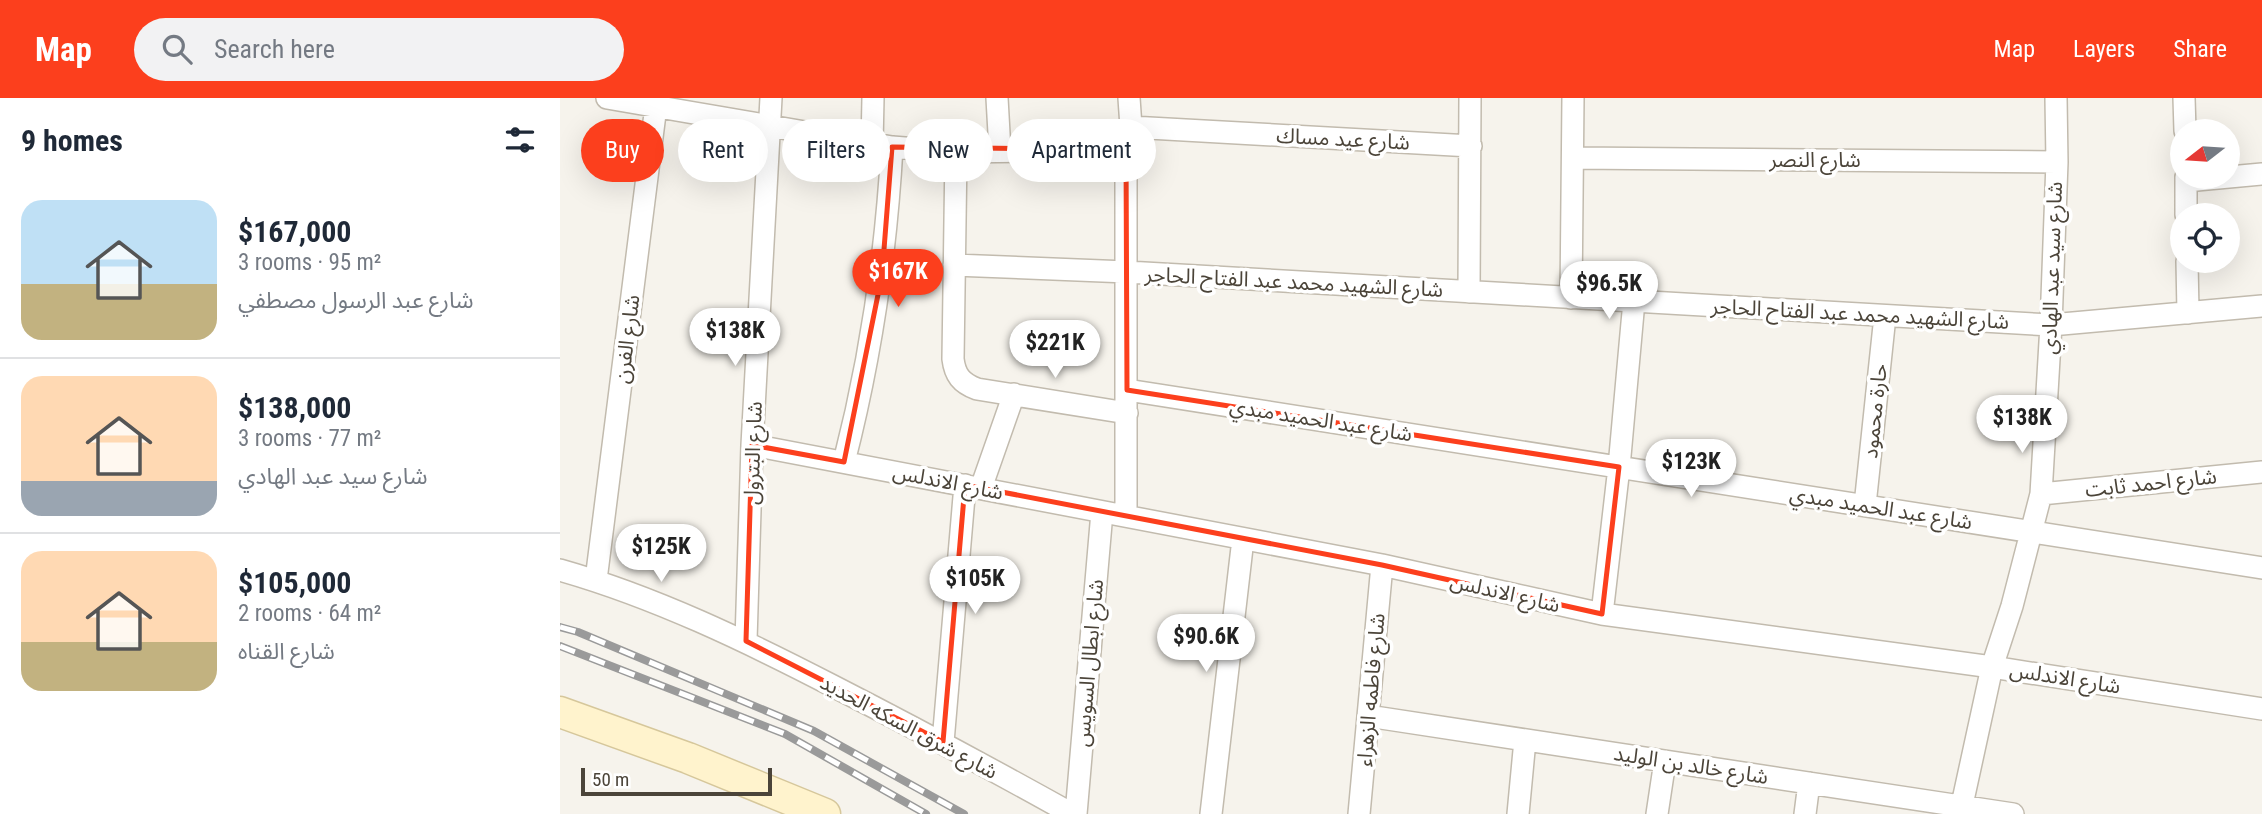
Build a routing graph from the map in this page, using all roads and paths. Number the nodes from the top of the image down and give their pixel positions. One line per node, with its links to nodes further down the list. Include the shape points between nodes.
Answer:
1 (607, 98): 10 (street)
2 (771, 98): 14 (street, شارع البترول)
3 (873, 98): 11 (street)
4 (997, 98): 19 (street)
5 (1129, 98): 12 (street)
6 (1470, 98): 17 (street)
7 (1573, 98): 21 (street)
8 (2056, 98): 22 (street, شارع سيد عبد الهادي)
9 (2184, 98): 13 (street)
10 (657, 103): 14 (street); 55 (street, شارع الفرن)
11 (877, 119)
12 (1130, 119)
13 (2185, 119)
14 (769, 127): 16 (street); 41 (street, شارع البترول)
15 (1156, 128): 17 (street, شارع عيد مساك)
16 (782, 129)
17 (1471, 146): 31 (street)
18 (993, 151): 19 (street)
19 (999, 151): 20 (street)
20 (1007, 151)
21 (1574, 158): 22 (street, شارع النصر); 32 (street)
22 (2057, 162): 37 (street, شارع سيد عبد الهادي)
23 (2262, 174): 24 (street)
24 (2240, 175)
25 (884, 182): 42 (street, via 887,224 876,313)
26 (955, 182): 28 (street)
27 (1126, 182): 29 (street)
28 (954, 265): 29 (street, شارع الشهيد محمد عبد الفتاح الحاجر); 39 (street, via 954,369 967,385)
29 (1127, 272): 31 (street, شارع الشهيد محمد عبد الفتاح الحاجر); 38 (street)
30 (2187, 273): 35 (street)
31 (1469, 292): 32 (street, شارع الشهيد محمد عبد الفتاح الحاجر)
32 (1571, 298): 33 (street, شارع الشهيد محمد عبد الفتاح الحاجر)
33 (1634, 302): 36 (street, شارع الشهيد محمد عبد الفتاح الحاجر); 43 (street)
34 (2262, 306): 35 (street, شارع الشهيد محمد عبد الفتاح الحاجر)
35 (2188, 313): 37 (street, شارع الشهيد محمد عبد الفتاح الحاجر)
36 (1885, 316): 37 (street, شارع الشهيد محمد عبد الفتاح الحاجر); 47 (street, حارة محمود)
37 (2051, 325): 46 (street, شارع سيد عبد الهادي)
38 (1127, 390): 40 (street); 43 (street, شارع عبد الحميد مبدي)
39 (1014, 394): 40 (street); 45 (street)
40 (1127, 413): 49 (street)
41 (752, 445): 42 (street, شارع الاندلس); 57 (street, شارع البترول)
42 (844, 462): 45 (street, شارع الاندلس)
43 (1619, 467): 47 (street, شارع عبد الحميد مبدي); 56 (street)
44 (2262, 472): 46 (street, شارع احمد ثابت)
45 (973, 487): 48 (street, شارع الاندلس); 63 (street)
46 (2040, 494): 50 (street, شارع سيد عبد الهادي)
47 (1865, 506): 50 (street, شارع عبد الحميد مبدي)
48 (1102, 512): 49 (street, شارع الاندلس); 68 (street, شارع ابطال السويس)
49 (1126, 516): 51 (street, شارع الاندلس)
50 (2031, 531): 53 (street, شارع عبد الحميد مبدي); 58 (street, شارع سيد عبد الهادي)
51 (1243, 539): 52 (street, شارع الاندلس); 69 (street)
52 (1382, 565): 56 (street, شارع الاندلس); 61 (street, شارع فاطمه الزهراء)
53 (2262, 568)
54 (560, 570): 55 (street, شارع شرق السكه الحديد)
55 (596, 580): 57 (street, شارع شرق السكه الحديد)
56 (1602, 614): 58 (street, شارع الاندلس)
57 (746, 641): 63 (street, شارع شرق السكه الحديد)
58 (1992, 667): 59 (street, شارع الاندلس); 66 (street, شارع سيد عبد الهادي)
59 (2262, 709)
60 (560, 712): 67 (main road)
61 (1368, 716): 62 (street, شارع خالد بن الوليد); 70 (street, شارع فاطمه الزهراء)
62 (1525, 740): 64 (street, شارع خالد بن الوليد); 71 (street)
63 (943, 743): 68 (street, شارع شرق السكه الحديد)
64 (1665, 761): 65 (street, شارع خالد بن الوليد); 72 (street)
65 (1809, 783): 66 (street, شارع خالد بن الوليد); 73 (street)
66 (1960, 810): 74 (street, شارع خالد بن الوليد)
67 (825, 814)
68 (1074, 814)
69 (1211, 814)
70 (1359, 814)
71 (1518, 814)
72 (1657, 814)
73 (1805, 814)
74 (2013, 814)

